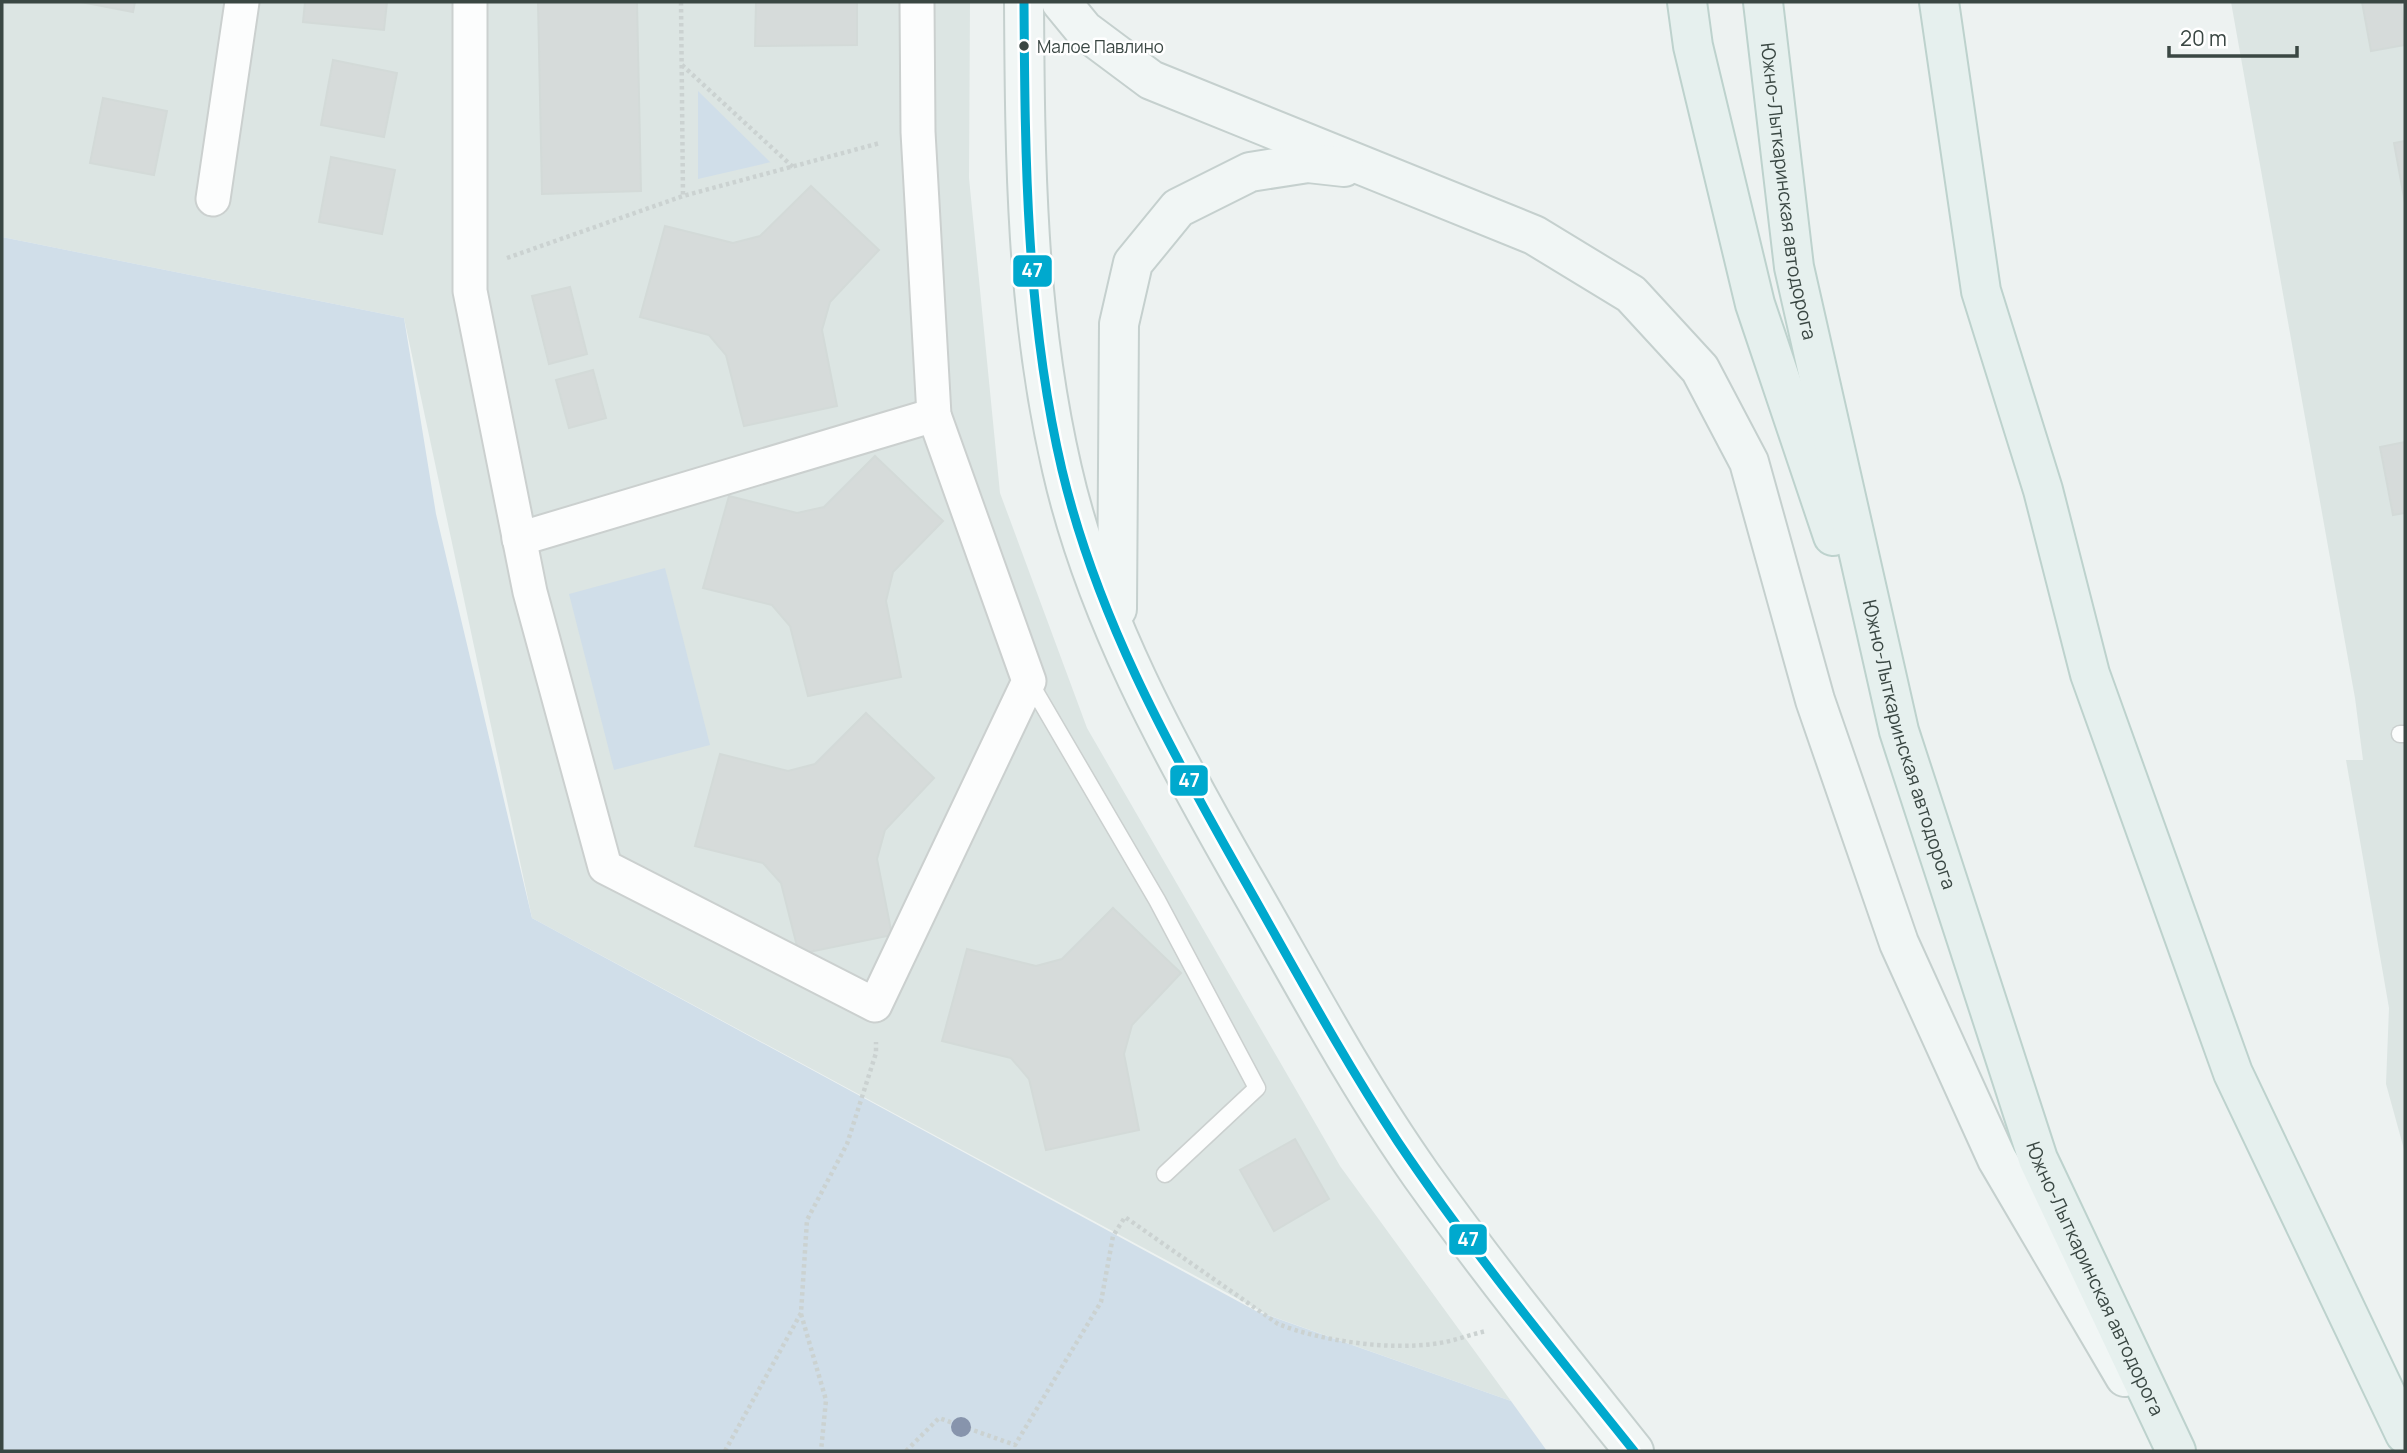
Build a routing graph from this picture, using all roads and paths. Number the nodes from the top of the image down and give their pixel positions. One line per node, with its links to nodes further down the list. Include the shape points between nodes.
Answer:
1 (242, 2): 15 (street)
2 (470, 2): 16 (street)
3 (681, 2): 10 (path)
4 (917, 2): 11 (street)
5 (1024, 2): 19 (main road, via 1025,180 1032,294 1044,382 1062,472)
6 (1061, 2): 13 (main road, via 1084,30 1151,80)
7 (1687, 2): 21 (main road, via 1693,46 1755,304)
8 (1763, 2): 21 (main road, Южно-Лыткаринская автодорога, via 1794,267)
9 (1939, 2): 26 (main road, via 1981,291 2043,490 2090,674 2233,1073)
10 (682, 65): 12 (path); 14 (path)
11 (918, 132): 12 (path); 17 (street)
12 (795, 169): 14 (path)
13 (1382, 171): 19 (main road, via 1308,163 1250,172 1178,208 1133,263 1119,324); 31 (main road, via 1534,235 1631,294 1700,369 1749,462 1815,700 1899,943 1997,1159)
14 (684, 196): 16 (path)
15 (213, 199)
16 (470, 270): 18 (street, via 470,291)
17 (934, 415): 18 (street); 20 (street)
18 (519, 539): 22 (street, via 605,867)
19 (1116, 632): 30 (main road, via 1220,838 1362,1085 1421,1175)
20 (1029, 681): 22 (street); 23 (lane, via 1157,900 1257,1088)
21 (1899, 732): 32 (main road, Южно-Лыткаринская автодорога, via 2038,1158)
22 (875, 1005): 24 (path, via 876,1053 846,1144 807,1220)
23 (1165, 1174)
24 (801, 1313): 27 (path); 28 (path, via 826,1399)
25 (1494, 1329): 29 (path, via 1434,1344 1402,1346 1307,1335 1278,1324 1125,1217 1113,1236 1101,1302 1015,1445 939,1418)
26 (2405, 1434)
27 (725, 1451)
28 (821, 1451)
29 (906, 1451)
30 (1634, 1451)
31 (2168, 1451)
32 (2176, 1451)

